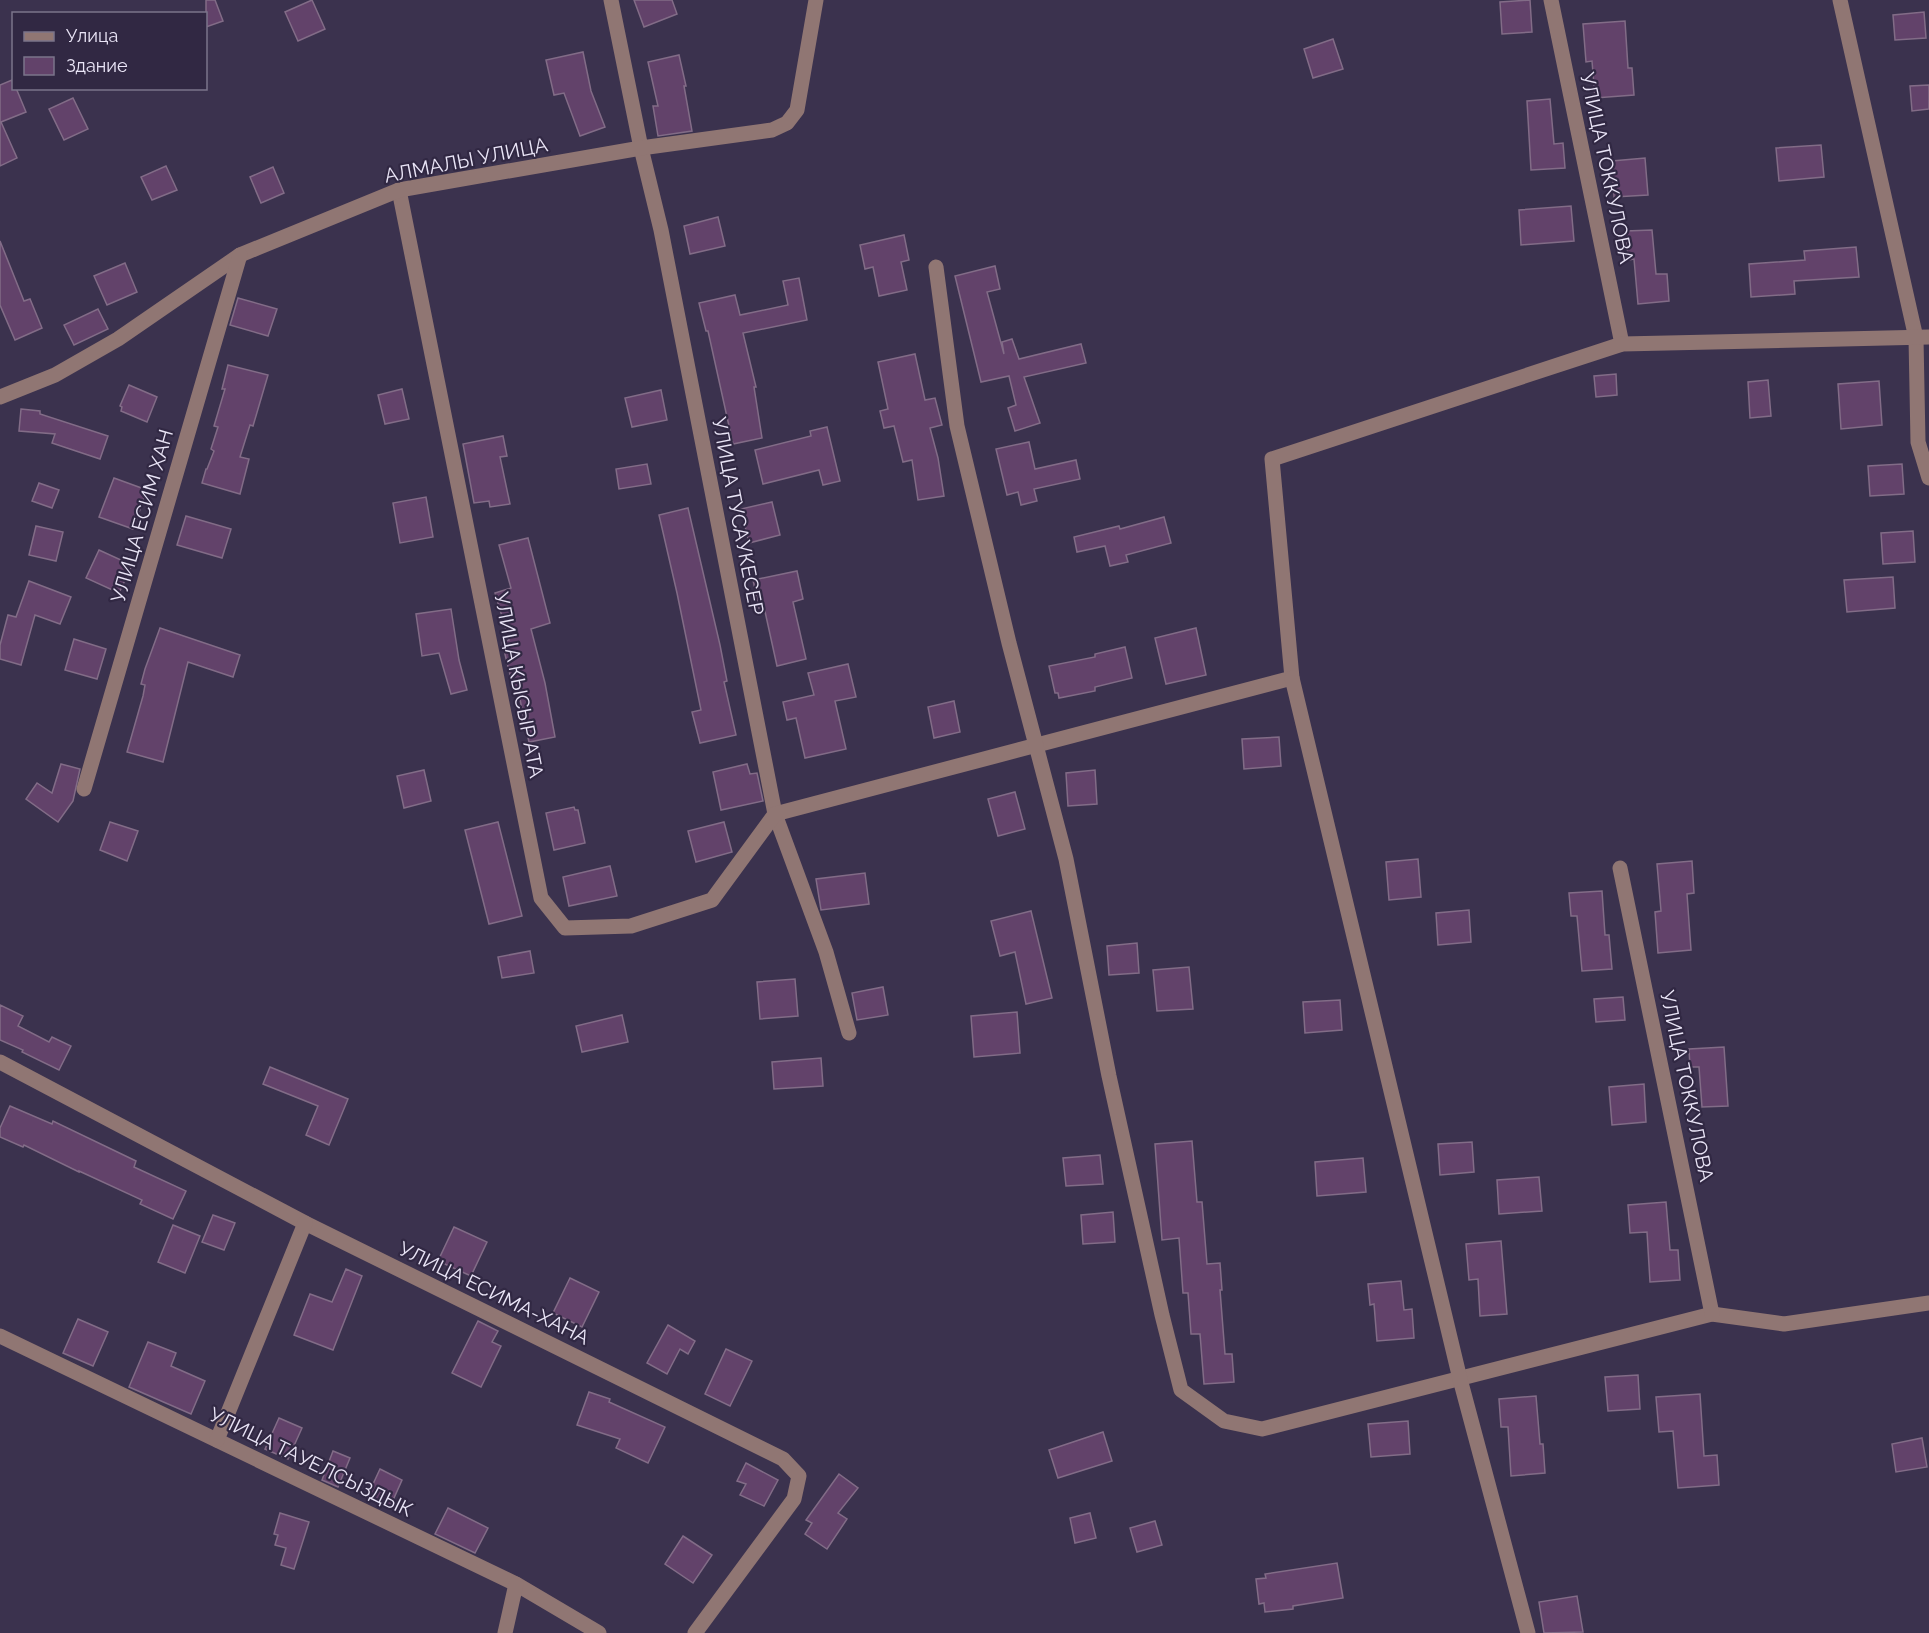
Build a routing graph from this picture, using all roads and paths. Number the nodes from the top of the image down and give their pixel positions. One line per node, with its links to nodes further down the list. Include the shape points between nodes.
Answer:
1 (611, 0): 5 (street, УЛИЦА ТУСАУКЕСЕР)
2 (816, 0): 5 (street, АЛМАЛЫ УЛИЦА, via 796,110 787,123 772,130)
3 (1551, 0): 10 (street, УЛИЦА ТОККУЛОВА)
4 (1840, 0): 9 (street)
5 (641, 148): 6 (street, АЛМАЛЫ УЛИЦА); 16 (street, УЛИЦА ТУСАУКЕСЕР, via 663,242)
6 (399, 190): 7 (street, АЛМАЛЫ УЛИЦА); 16 (street, УЛИЦА КЫСЫР АТА, via 540,898 565,928 631,926 712,900)
7 (240, 255): 11 (street, АЛМАЛЫ УЛИЦА, via 118,339 55,375); 15 (street, УЛИЦА ЕСИМ ХАН)
8 (936, 267): 14 (street, via 957,426)
9 (1922, 337): 10 (street); 12 (street, via 1918,442)
10 (1622, 344): 13 (street, via 1272,459)
11 (0, 397)
12 (1929, 478)
13 (1292, 678): 14 (street); 24 (street)
14 (1036, 745): 16 (street); 24 (street, via 1066,859 1112,1087 1181,1390 1224,1420 1262,1430)
15 (84, 789)
16 (775, 814): 18 (street, УЛИЦА ТУСАУКЕСЕР, via 826,952)
17 (1620, 868): 22 (street, УЛИЦА ТОККУЛОВА)
18 (849, 1033)
19 (0, 1062): 20 (street, УЛИЦА ЕСИМА-ХАНА)
20 (305, 1223): 25 (street); 29 (street, УЛИЦА ЕСИМА-ХАНА, via 783,1459 799,1476 794,1499)
21 (1929, 1303): 22 (street, via 1784,1324)
22 (1712, 1314): 24 (street)
23 (0, 1336): 25 (street, УЛИЦА ТАУЕЛСЫЗДЫК)
24 (1460, 1379): 30 (street)
25 (217, 1440): 26 (street, УЛИЦА ТАУЕЛСЫЗДЫК)
26 (516, 1584): 27 (street); 28 (street, УЛИЦА ТАУЕЛСЫЗДЫК)
27 (505, 1633)
28 (598, 1633)
29 (695, 1633)
30 (1528, 1633)

